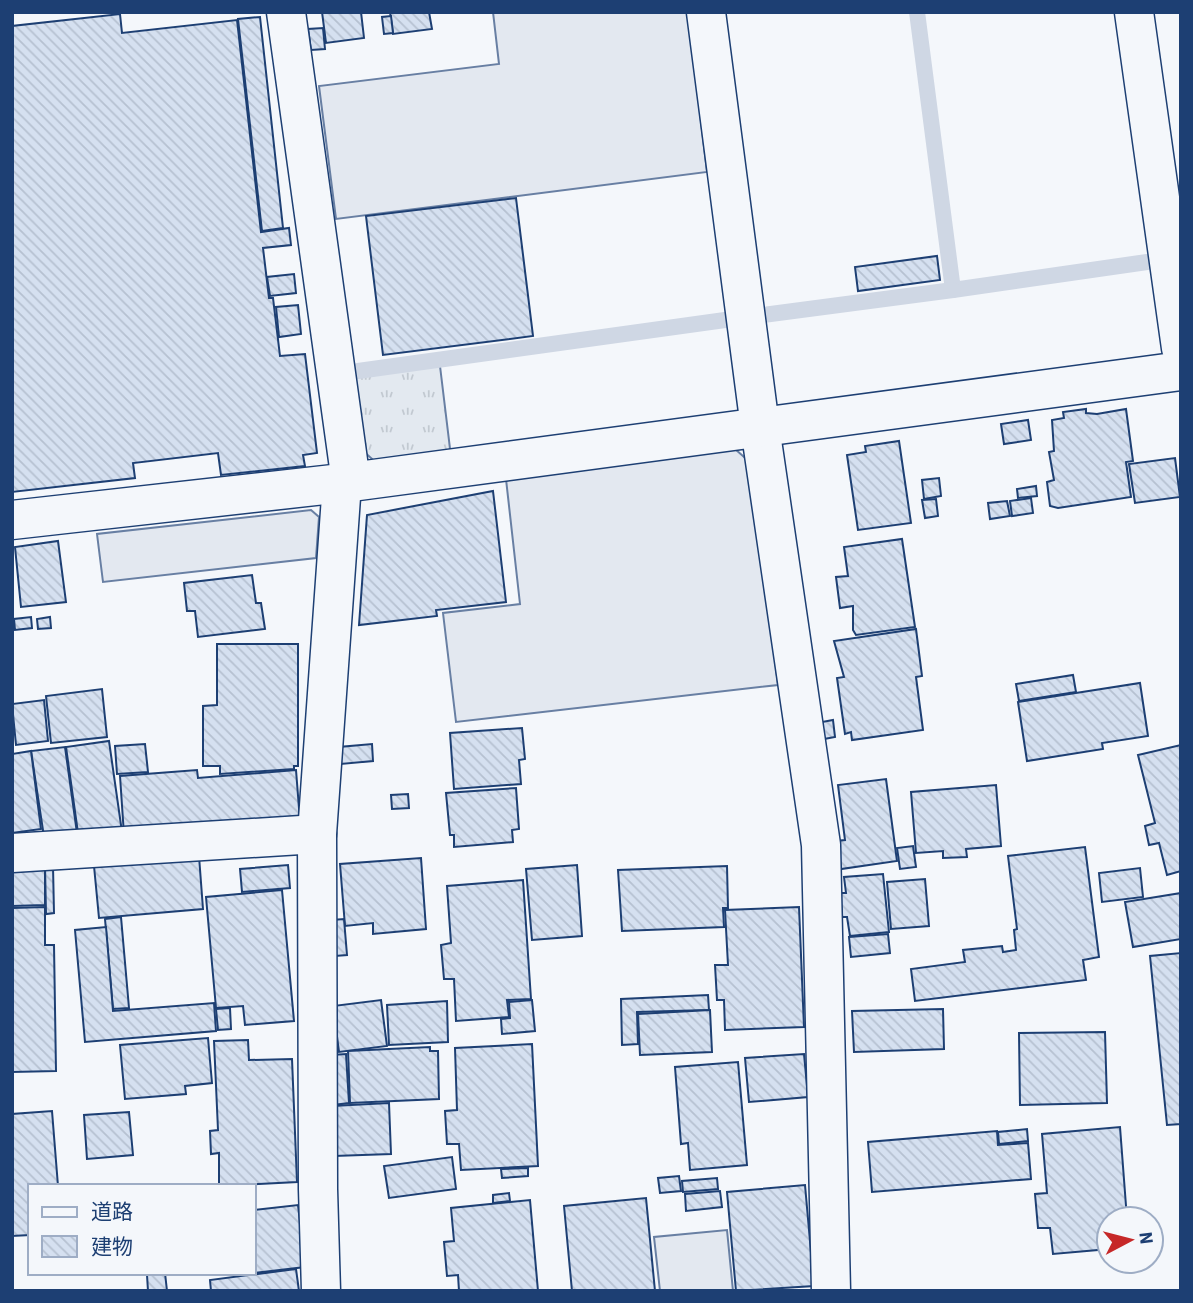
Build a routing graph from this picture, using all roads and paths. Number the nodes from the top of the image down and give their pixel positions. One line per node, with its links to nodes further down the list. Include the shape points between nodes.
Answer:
1 (286, 12): 7 (street)
2 (706, 12): 6 (street)
3 (1134, 12): 4 (street)
4 (1181, 348)
5 (1181, 371): 6 (street)
6 (761, 427): 7 (street); 12 (street, via 821,845)
7 (346, 483): 8 (street); 9 (street)
8 (12, 520)
9 (317, 834): 10 (street); 11 (street)
10 (12, 853)
11 (321, 1291)
12 (831, 1291)

